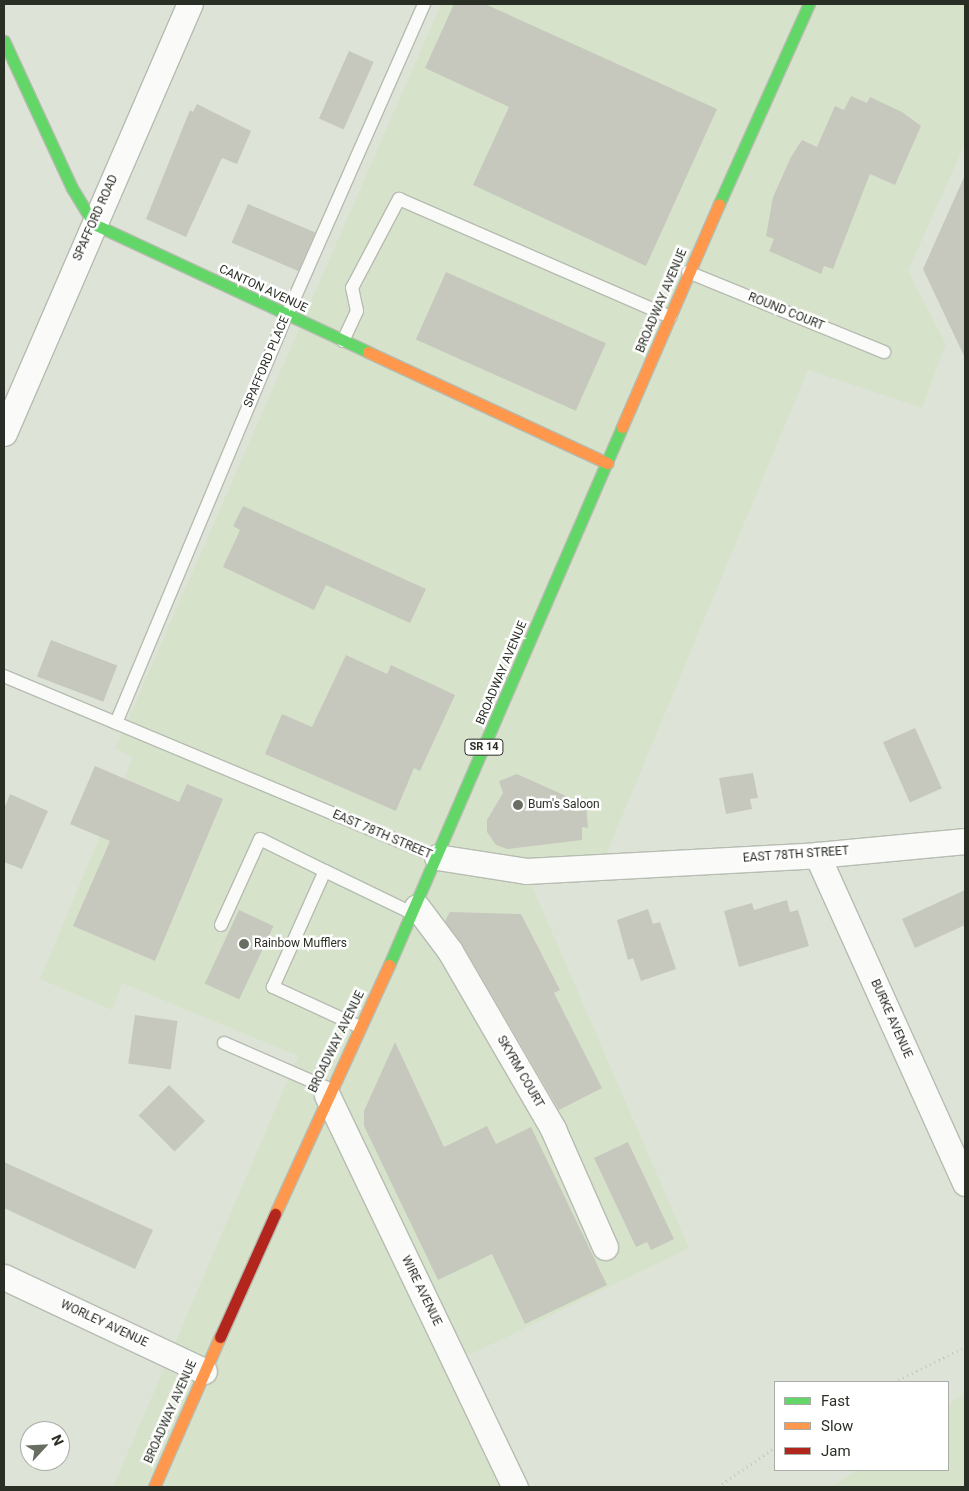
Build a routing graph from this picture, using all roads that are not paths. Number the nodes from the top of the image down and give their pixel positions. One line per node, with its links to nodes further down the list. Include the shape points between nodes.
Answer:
1 (190, 4): 5 (street, SPAFFORD ROAD)
2 (424, 4): 7 (lane, SPAFFORD PLACE)
3 (809, 4): 6 (main road, BROADWAY AVENUE / SR 14)
4 (7, 55): 5 (main road, via 72,188)
5 (94, 224): 7 (main road, CANTON AVENUE); 11 (street, SPAFFORD ROAD)
6 (688, 272): 8 (main road, BROADWAY AVENUE / SR 14); 10 (lane, ROUND COURT)
7 (286, 315): 9 (main road, CANTON AVENUE); 14 (lane, SPAFFORD PLACE)
8 (670, 317): 9 (lane, via 399,199 352,288 358,311); 12 (main road, BROADWAY AVENUE / SR 14)
9 (343, 341): 12 (main road, CANTON AVENUE)
10 (884, 352)
11 (4, 432)
12 (607, 463): 17 (main road, BROADWAY AVENUE / SR 14)
13 (4, 676): 14 (lane, EAST 78TH STREET)
14 (116, 723): 17 (lane, EAST 78TH STREET)
15 (965, 841): 16 (street, EAST 78TH STREET)
16 (817, 855): 17 (street, EAST 78TH STREET, via 526,871); 24 (street, BURKE AVENUE)
17 (436, 858): 19 (main road, BROADWAY AVENUE / SR 14)
18 (325, 871): 19 (lane); 20 (lane, via 260,839); 21 (lane, via 273,987)
19 (416, 911): 21 (main road, BROADWAY AVENUE / SR 14); 25 (street, SKYRM COURT, via 450,951 553,1130)
20 (220, 925)
21 (360, 1027): 23 (main road, BROADWAY AVENUE / SR 14)
22 (224, 1043): 23 (lane, via 298,1073)
23 (328, 1092): 27 (main road, BROADWAY AVENUE / SR 14); 29 (street, WIRE AVENUE)
24 (965, 1183)
25 (604, 1247)
26 (4, 1277): 27 (street, WORLEY AVENUE)
27 (204, 1371): 28 (main road, BROADWAY AVENUE / SR 14)
28 (154, 1487)
29 (515, 1487)

